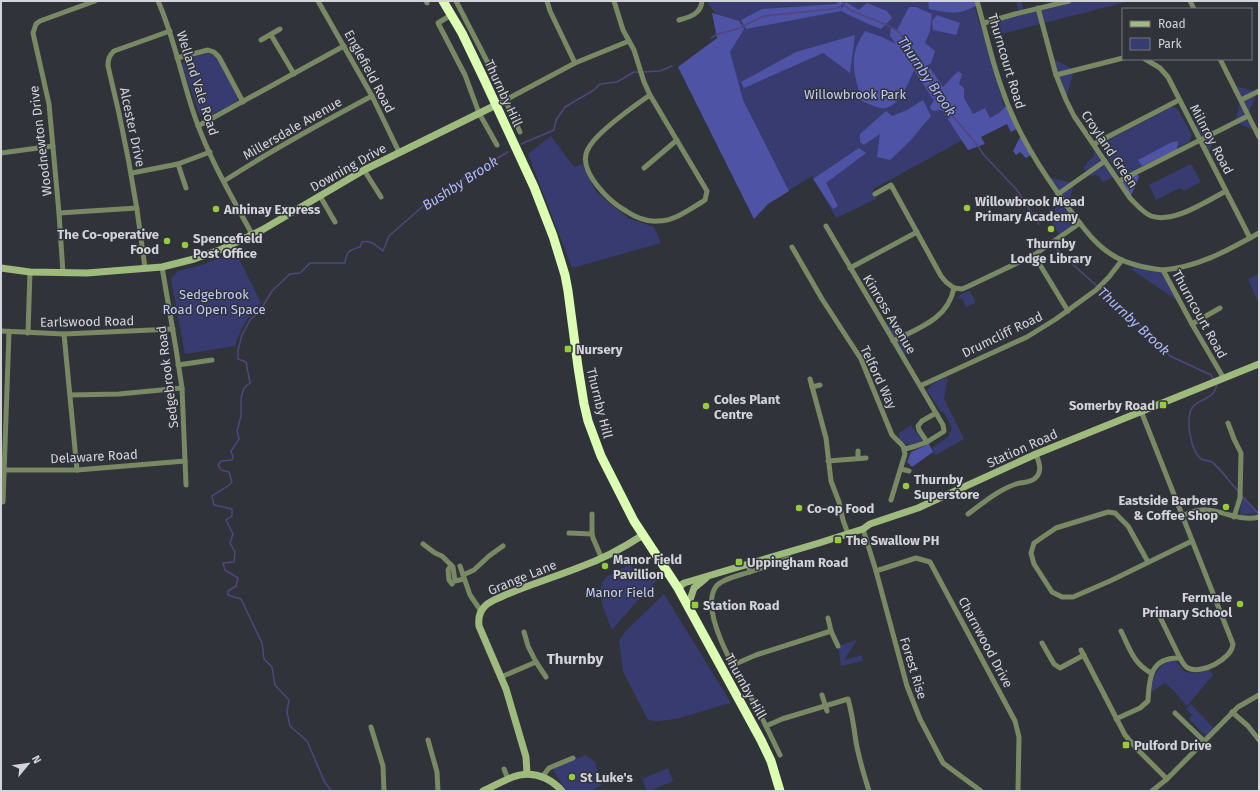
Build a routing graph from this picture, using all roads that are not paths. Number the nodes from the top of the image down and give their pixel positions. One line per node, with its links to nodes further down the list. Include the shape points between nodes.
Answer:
1 (95, 1): 45 (street, Woodnewton Drive, via 40,21 34,29 49,104)
2 (160, 1): 16 (street, Welland Vale Road)
3 (318, 1): 20 (street, Englefield Road)
4 (443, 1): 12 (highway, Thurnby Hill)
5 (456, 1): 31 (street)
6 (547, 1): 25 (street)
7 (614, 1): 19 (street, via 623,30)
8 (702, 1): 13 (street, via 701,8 696,14)
9 (977, 1): 14 (street, Thurncourt Road)
10 (1068, 1): 11 (street)
11 (1038, 8): 14 (street); 27 (street, Croyland Green)
12 (452, 15): 35 (highway, Thurnby Hill); 36 (street, via 438,23 465,75)
13 (679, 20)
14 (984, 23): 59 (street, Thurncourt Road, via 1000,86 1018,128)
15 (280, 29): 17 (street)
16 (170, 31): 21 (street, Welland Vale Road); 53 (street, Alcester Drive, via 114,51 109,56 108,66)
17 (271, 35): 18 (street); 26 (street)
18 (261, 40)
19 (630, 41): 25 (street); 29 (street)
20 (344, 46): 26 (street); 30 (street, Englefield Road)
21 (177, 58): 34 (street, via 208,50 214,52); 38 (street, Welland Vale Road)
22 (1122, 58): 27 (street)
23 (1147, 60): 32 (street, Milnroy Road, via 1160,68 1168,77)
24 (1221, 60): 33 (street)
25 (575, 63): 31 (street)
26 (294, 74): 34 (street)
27 (1056, 75): 43 (street, Croyland Green, via 1069,106)
28 (1259, 91): 33 (street)
29 (650, 95): 42 (street); 42 (street, via 594,139 586,153 585,162 590,176 616,204 634,215 658,221 677,216 705,200 707,191)
30 (372, 96): 47 (street, Englefield Road); 54 (street, Millersdale Avenue, via 283,144)
31 (507, 100): 35 (street); 39 (street)
32 (1179, 100): 41 (street, Milnroy Road); 43 (street)
33 (1241, 100): 37 (street)
34 (243, 102): 38 (street)
35 (496, 105): 36 (street, Downing Drive); 129 (highway, Thurnby Hill, via 534,187 560,257 568,291 581,389 593,436 608,472)
36 (480, 113): 44 (street); 47 (street, Downing Drive)
37 (1248, 116): 40 (street); 41 (street)
38 (198, 126): 46 (street, Welland Vale Road)
39 (520, 132)
40 (1259, 137)
41 (1200, 139): 55 (street); 57 (street, Milnroy Road)
42 (677, 140): 51 (street)
43 (1094, 144): 49 (street, Croyland Green)
44 (497, 145)
45 (53, 146): 48 (street); 63 (street, Woodnewton Drive)
46 (210, 152): 50 (street); 54 (street, Welland Vale Road)
47 (399, 152): 52 (street, Downing Drive)
48 (1, 153)
49 (1105, 161): 55 (street, Croyland Green); 59 (street)
50 (178, 164): 53 (street); 56 (street)
51 (644, 168)
52 (364, 170): 60 (street, Downing Drive); 61 (street)
53 (132, 173): 62 (street, Alcester Drive)
54 (224, 181): 69 (street, Welland Vale Road)
55 (1119, 181): 57 (street, Croyland Green, via 1139,208 1151,216 1159,217 1178,215)
56 (186, 188)
57 (1226, 191): 70 (street, Milnroy Road)
58 (875, 194): 67 (street, via 891,185)
59 (1058, 194): 65 (street, Thurncourt Road)
60 (320, 196): 64 (street); 69 (street, Downing Drive)
61 (381, 197)
62 (137, 208): 63 (street); 77 (street, Alcester Drive)
63 (59, 213): 80 (street, Woodnewton Drive)
64 (336, 222)
65 (1080, 223): 72 (street); 73 (street, Thurncourt Road, via 1103,249)
66 (826, 226): 76 (street, Kinross Avenue)
67 (917, 232): 76 (street); 81 (street, via 941,276)
68 (1259, 233): 70 (street)
69 (252, 234): 74 (street, Downing Drive, via 208,254)
70 (1250, 238): 78 (street, via 1192,266)
71 (792, 247): 106 (street, Telford Way, via 822,299 862,359 892,435)
72 (1034, 255): 81 (street, via 962,289); 83 (street)
73 (1122, 260): 78 (street, Thurncourt Road, via 1136,266); 83 (street, Drumcliff Road, via 1096,290)
74 (162, 267): 77 (street, Downing Drive); 85 (street, Sedgebrook Road)
75 (1, 268): 79 (street, Downing Drive)
76 (850, 268): 90 (street, Kinross Avenue)
77 (145, 269): 80 (street, Downing Drive)
78 (1163, 270): 84 (street, Thurncourt Road)
79 (30, 272): 80 (street, Downing Drive); 88 (street)
80 (63, 273)
81 (954, 288): 90 (street, via 949,303 940,315)
82 (1220, 308): 84 (street)
83 (1068, 312): 97 (street, Drumcliff Road, via 1027,337)
84 (1192, 324): 94 (street, Thurncourt Road)
85 (173, 329): 89 (street, Earlswood Road); 93 (street, Sedgebrook Road)
86 (1, 331): 87 (street, Earlswood Road)
87 (9, 332): 88 (street, Earlswood Road); 105 (street)
88 (28, 333): 89 (street, Earlswood Road)
89 (64, 334): 100 (street)
90 (893, 341): 97 (street, Kinross Avenue)
91 (212, 360): 93 (street)
92 (1259, 364): 94 (street, Station Road)
93 (178, 365): 99 (street, Sedgebrook Road)
94 (1223, 378): 101 (street, Station Road)
95 (810, 379): 98 (street)
96 (820, 384): 98 (street)
97 (920, 386): 102 (street, Kinross Avenue)
98 (812, 387): 112 (street, via 826,438)
99 (182, 388): 100 (street, via 119,394); 111 (street, Sedgebrook Road)
100 (70, 395): 115 (street)
101 (1141, 411): 108 (street, Station Road); 122 (street)
102 (936, 413): 104 (street, Kinross Avenue, via 944,431); 104 (street, via 918,426)
103 (1228, 423): 123 (street, via 1241,453 1240,498)
104 (927, 442): 106 (street, Kinross Avenue)
105 (3, 449): 114 (street)
106 (905, 449): 113 (street)
107 (858, 450): 109 (street)
108 (1036, 454): 121 (street, via 1040,468 1037,476 1002,491); 125 (street, Station Road, via 918,508 870,524)
109 (858, 458): 110 (street); 112 (street)
110 (866, 458)
111 (185, 461): 115 (street, Delaware Road); 117 (street, Sedgebrook Road)
112 (828, 461): 128 (street, via 831,482)
113 (901, 468): 116 (street); 118 (street)
114 (4, 470): 115 (street, Delaware Road); 119 (street)
115 (77, 470)
116 (909, 471)
117 (186, 485)
118 (890, 500)
119 (3, 502)
120 (592, 514): 127 (street)
121 (968, 514)
122 (1182, 516): 123 (street, via 1205,509); 130 (street)
123 (1234, 517): 124 (street)
124 (1259, 517)
125 (863, 529): 128 (street, Station Road); 139 (street, Forest Rise)
126 (569, 533): 127 (street)
127 (592, 534): 134 (street)
128 (848, 534): 136 (street, Station Road)
129 (643, 535): 134 (street, Grange Lane); 144 (highway, Thurnby Hill)
130 (1192, 541): 135 (street); 156 (street, via 1233,648 1220,661 1195,670 1186,667)
131 (423, 544): 137 (street)
132 (503, 546): 142 (street)
133 (790, 558): 140 (street)
134 (602, 559): 146 (street, Grange Lane, via 513,592 487,604)
135 (1148, 562): 135 (street, via 1078,595 1062,597 1052,592 1047,585 1034,564 1031,553 1034,543 1056,528 1108,512 1115,513 1128,526)
136 (748, 564): 140 (street); 141 (street, Station Road)
137 (451, 565): 142 (street, via 455,581); 143 (street, via 448,570)
138 (460, 566): 142 (street)
139 (876, 571): 189 (street, Forest Rise, via 906,686 930,740 943,763); 190 (street, Charnwood Drive, via 916,558 930,562 1015,721 1019,737)
140 (750, 572): 158 (street, via 717,585 712,599 713,617 720,640)
141 (711, 575): 144 (street, Station Road, via 684,583); 145 (street, Station Road, via 696,586)
142 (464, 577): 146 (street, via 470,595)
143 (452, 584)
144 (678, 588): 145 (highway, Thurnby Hill)
145 (688, 606): 173 (highway, Thurnby Hill)
146 (481, 611): 160 (street, Grange Lane, via 478,621 481,632)
147 (1158, 613): 156 (street)
148 (828, 618): 149 (street)
149 (831, 631): 153 (street); 158 (street)
150 (1121, 631): 159 (street, via 1134,658 1141,667)
151 (524, 632): 157 (street)
152 (1042, 643): 155 (street, via 1054,664 1060,668)
153 (838, 646)
154 (1081, 650): 155 (street)
155 (1084, 656): 168 (street)
156 (1180, 658): 159 (street, via 1170,658 1159,663)
157 (536, 662): 160 (street); 161 (street)
158 (733, 664): 169 (street)
159 (1151, 673): 168 (street, via 1148,701 1140,708)
160 (501, 677): 179 (street, Grange Lane, via 526,757)
161 (546, 678)
162 (822, 695): 164 (street)
163 (1259, 695): 167 (street)
164 (825, 705): 165 (street); 169 (street); 188 (street, via 848,698 861,765)
165 (827, 711)
166 (1176, 712): 175 (street)
167 (1232, 712): 174 (street); 175 (street)
168 (1116, 719): 182 (street, via 1125,735)
169 (766, 726): 171 (street)
170 (371, 727): 183 (street, via 383,766)
171 (770, 735): 173 (street); 176 (street)
172 (428, 740): 184 (street, via 437,772)
173 (761, 740): 187 (highway, Thurnby Hill, via 771,761)
174 (1259, 740)
175 (1204, 741): 182 (street)
176 (780, 755)
177 (573, 758): 180 (street, via 549,768)
178 (504, 769): 181 (street)
179 (528, 773): 180 (street); 181 (street)
180 (542, 776): 186 (street)
181 (508, 779): 185 (street)
182 (1167, 779): 191 (street)
183 (384, 791)
184 (438, 791)
185 (484, 791)
186 (562, 791)
187 (780, 791)
188 (869, 791)
189 (981, 791)
190 (1018, 791)
191 (1152, 791)

